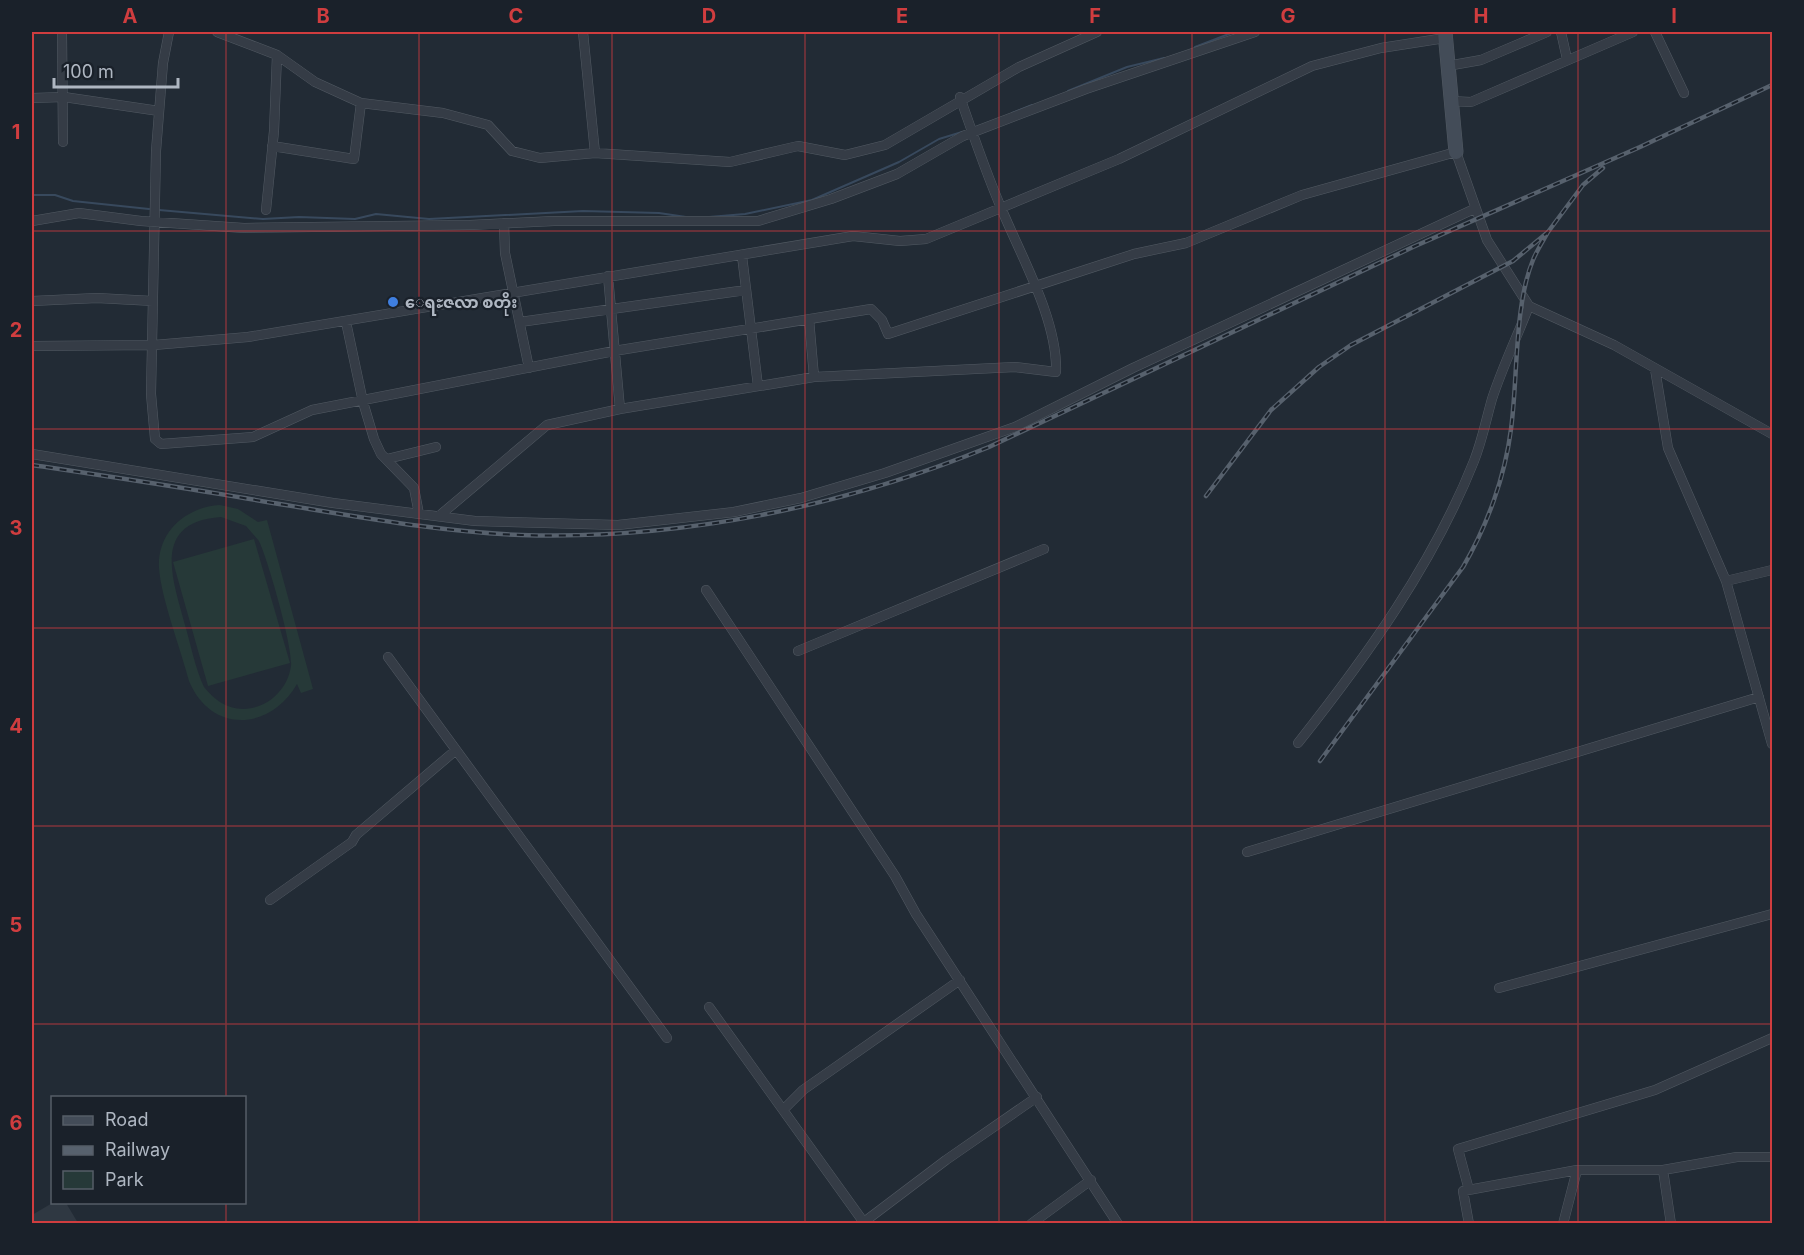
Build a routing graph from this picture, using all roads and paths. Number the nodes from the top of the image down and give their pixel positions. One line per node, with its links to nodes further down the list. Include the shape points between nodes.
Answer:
1 (62, 32): 17 (street)
2 (169, 32): 21 (street)
3 (217, 32): 12 (street)
4 (583, 32): 26 (street)
5 (1097, 32): 18 (street)
6 (1255, 32): 22 (street, via 1086,89)
7 (1546, 32): 14 (street, via 1481,60)
8 (1561, 32): 13 (street)
9 (1633, 32): 13 (street)
10 (1655, 32): 15 (street)
11 (1445, 35): 14 (street); 27 (street, via 1312,66 1119,159)
12 (277, 55): 20 (street, via 315,82); 24 (street)
13 (1567, 59): 19 (street, via 1471,102)
14 (1447, 66): 19 (street)
15 (1684, 93)
16 (32, 98): 17 (street)
17 (64, 98): 21 (street); 23 (street)
18 (960, 99): 22 (street); 26 (street, via 885,145 845,154 798,146 730,162)
19 (1450, 101): 25 (street)
20 (361, 103): 24 (street, via 354,159); 26 (street, via 443,113 488,125 512,151 540,158)
21 (159, 111): 30 (street)
22 (972, 133): 27 (street); 32 (street, via 897,174 758,221)
23 (63, 142)
24 (272, 146): 29 (street)
25 (1456, 152): 28 (street); 35 (street, via 1302,195 1186,243 1134,254)
26 (595, 153)
27 (1002, 209): 33 (street, via 926,239 900,241 853,236); 35 (street)
28 (1474, 209): 40 (street, via 1487,240); 60 (street, via 1015,426 801,498 734,512 618,525 475,521)
29 (266, 210)
30 (154, 220): 31 (street, via 78,213); 32 (street, via 244,228); 39 (street)
31 (32, 221)
32 (504, 223): 37 (street, via 505,253)
33 (742, 256): 34 (street); 36 (street)
34 (608, 276): 37 (street); 41 (street)
35 (1036, 286): 42 (street, via 888,334 871,309); 51 (street, via 1054,346 1056,372 1015,367)
36 (746, 290): 41 (street); 45 (street)
37 (514, 291): 43 (street); 44 (street)
38 (32, 301): 39 (street)
39 (153, 301): 46 (street)
40 (1529, 306): 50 (street, via 1614,345); 68 (street, via 1492,397 1475,459 1458,498 1405,594)
41 (609, 310): 44 (street); 48 (street)
42 (808, 319): 45 (street); 51 (street)
43 (346, 322): 46 (street, via 248,337); 53 (street)
44 (520, 322): 49 (street)
45 (751, 329): 48 (street); 52 (street)
46 (154, 345): 47 (street); 53 (street, via 151,394 155,439 161,444 253,437 312,410)
47 (32, 346)
48 (614, 351): 49 (street); 54 (street)
49 (529, 368): 53 (street)
50 (1655, 369): 55 (street); 63 (street, via 1668,448)
51 (814, 377): 52 (street)
52 (758, 386): 54 (street)
53 (363, 402): 58 (street, via 374,439)
54 (620, 409): 60 (street, via 546,425)
55 (1773, 434)
56 (436, 447): 58 (street)
57 (32, 454): 59 (street)
58 (387, 459): 59 (street, via 414,488)
59 (419, 514): 60 (street)
60 (439, 516)
61 (1044, 549): 65 (street)
62 (1773, 570): 63 (street)
63 (1726, 581): 67 (street)
64 (706, 590): 74 (street)
65 (798, 651)
66 (388, 657): 70 (street)
67 (1759, 697): 69 (street); 71 (street)
68 (1298, 743)
69 (1773, 744)
70 (456, 750): 72 (street, via 352,842); 77 (street)
71 (1247, 852)
72 (270, 900)
73 (1773, 914): 75 (street)
74 (960, 980): 79 (street); 80 (street, via 803,1090)
75 (1499, 988)
76 (709, 1007): 80 (street)
77 (667, 1038)
78 (1773, 1038): 85 (street, via 1654,1090 1458,1149)
79 (1037, 1097): 84 (street); 86 (street)
80 (783, 1110): 86 (street)
81 (1773, 1157): 83 (street, via 1737,1157)
82 (1578, 1170): 83 (street); 85 (street); 90 (street)
83 (1663, 1170): 91 (street)
84 (1091, 1181): 87 (street); 88 (street)
85 (1469, 1190): 89 (street, via 1463,1191)
86 (865, 1223)
87 (1031, 1224)
88 (1118, 1224)
89 (1469, 1224)
90 (1563, 1224)
91 (1671, 1224)

